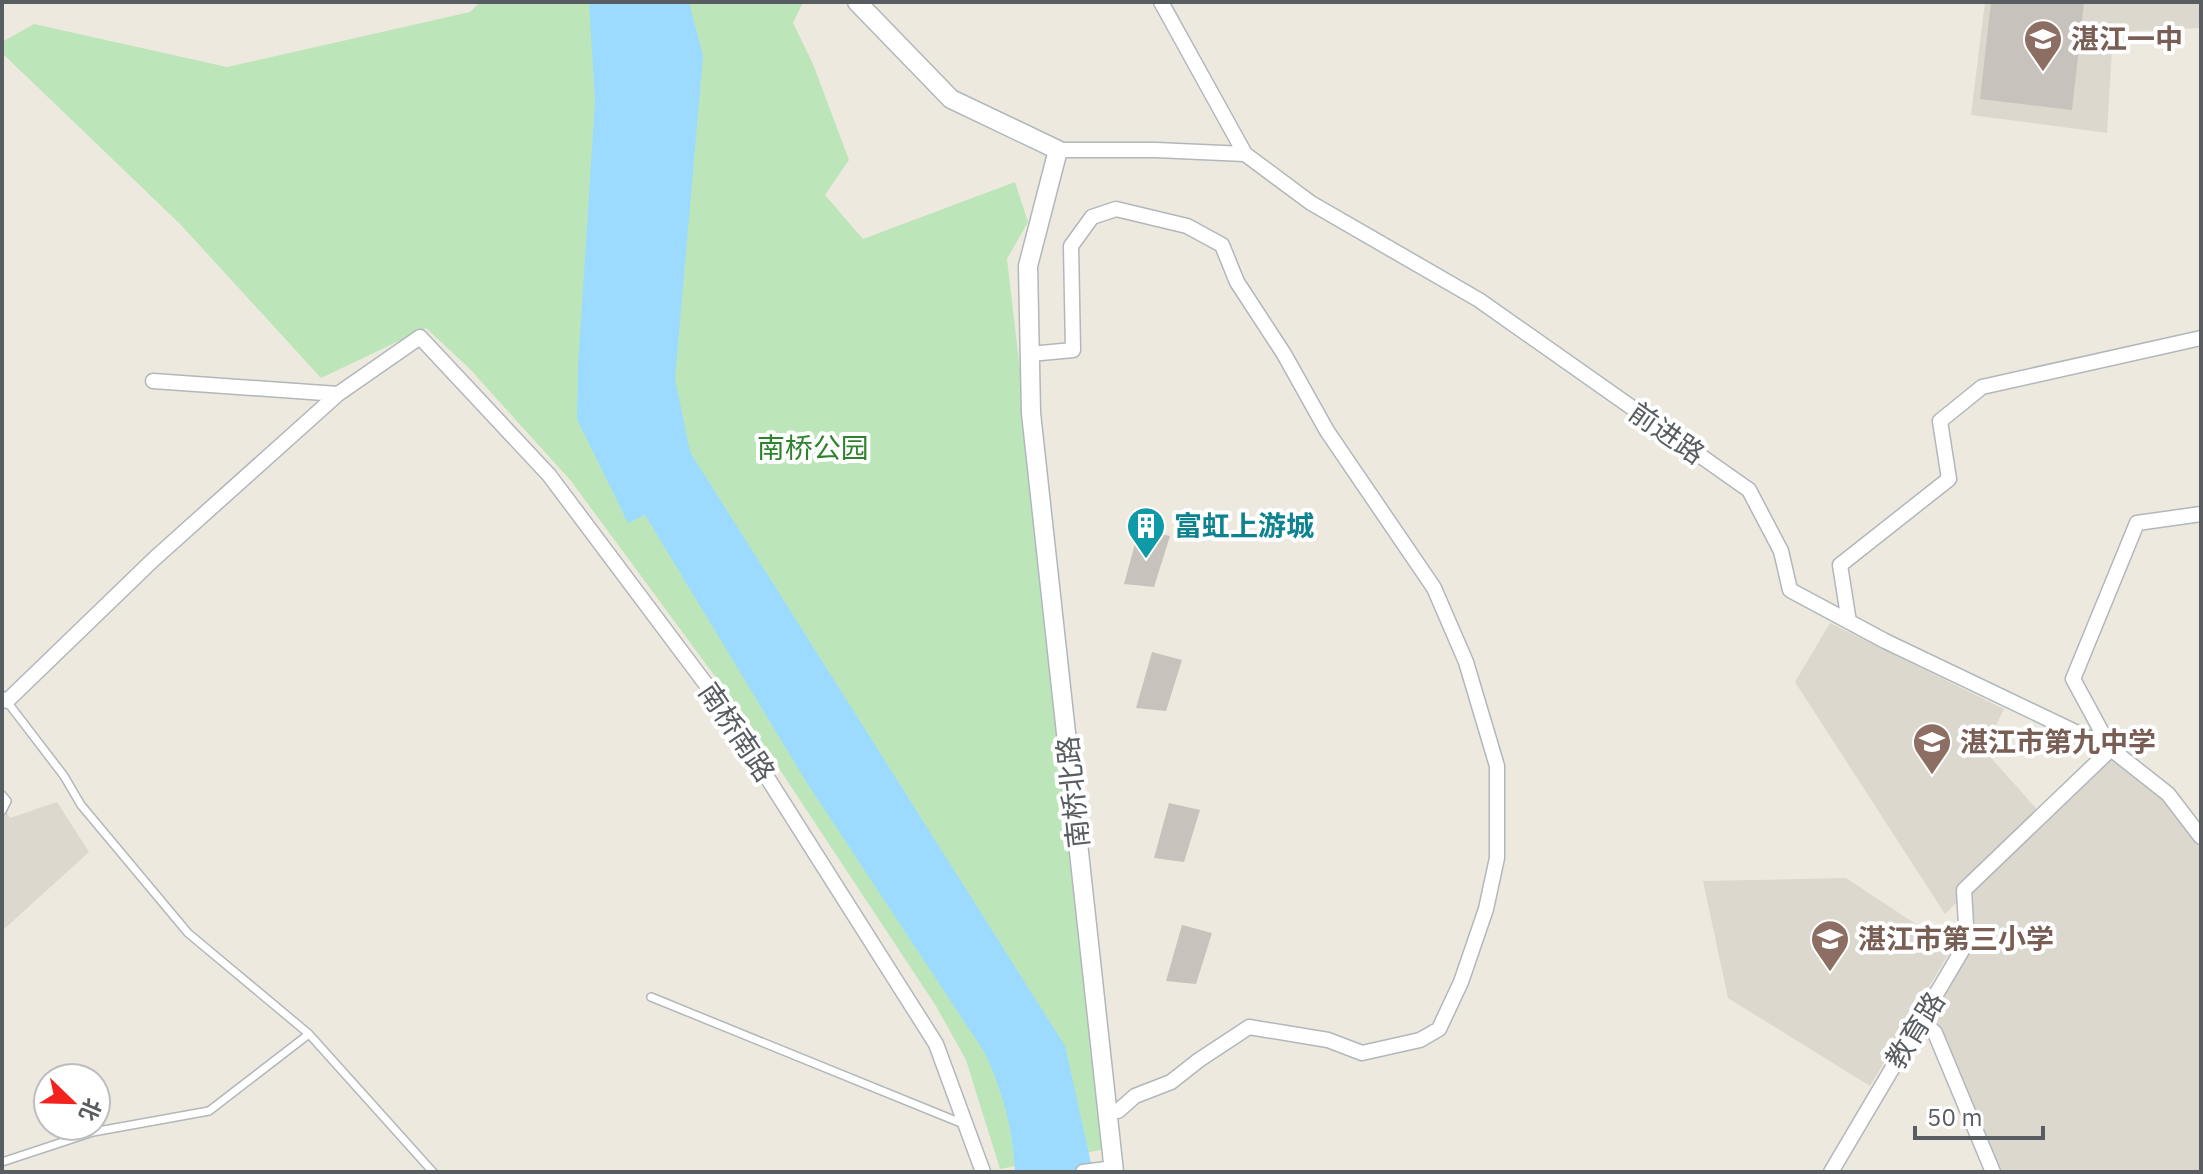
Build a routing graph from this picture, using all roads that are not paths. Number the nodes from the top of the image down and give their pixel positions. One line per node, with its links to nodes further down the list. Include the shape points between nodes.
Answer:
1 (857, 2): 3 (street, via 951,99)
2 (1161, 2): 4 (street)
3 (1058, 150): 4 (street); 6 (street, 南桥北路, via 1028,266)
4 (1245, 154): 10 (street, 前进路, via 1311,203 1479,300 1749,490 1781,551 1790,590)
5 (2201, 338): 10 (street, via 1982,387 1940,421 1949,479 1840,565)
6 (1030, 354): 19 (street, via 1073,350 1071,246 1092,217 1116,209 1187,226 1222,245 1237,282 1327,431 1434,588 1466,662 1497,766 1492,884 1461,982 1439,1029 1420,1040 1362,1053 1328,1040 1249,1027 1171,1082 1135,1096); 21 (street, 南桥北路, via 1031,413)
7 (153, 381): 8 (street)
8 (338, 394): 11 (street); 20 (street, 南桥南路, via 420,337 549,475 720,703 936,1044)
9 (2201, 514): 12 (street, via 2137,523 2073,679)
10 (1849, 622): 12 (street, 前进路)
11 (4, 698): 18 (lane, via 81,805 188,933)
12 (2111, 749): 15 (street, 前进路, via 2168,794); 17 (street, 教育路, via 1964,890 1967,942)
13 (2, 795): 14 (lane, via 7,801)
14 (2, 811)
15 (2201, 837)
16 (651, 997): 20 (lane)
17 (1922, 1020): 27 (street, 教育路); 28 (street, via 1935,1033)
18 (309, 1034): 22 (lane, via 209,1111 93,1132); 24 (lane)
19 (1118, 1111): 21 (lane)
20 (968, 1126): 25 (street, 南桥南路)
21 (1111, 1137): 23 (street, 南桥北路)
22 (2, 1162)
23 (1114, 1170): 26 (street)
24 (433, 1172)
25 (983, 1172)
26 (1083, 1172)
27 (1831, 1172)
28 (1993, 1172)

